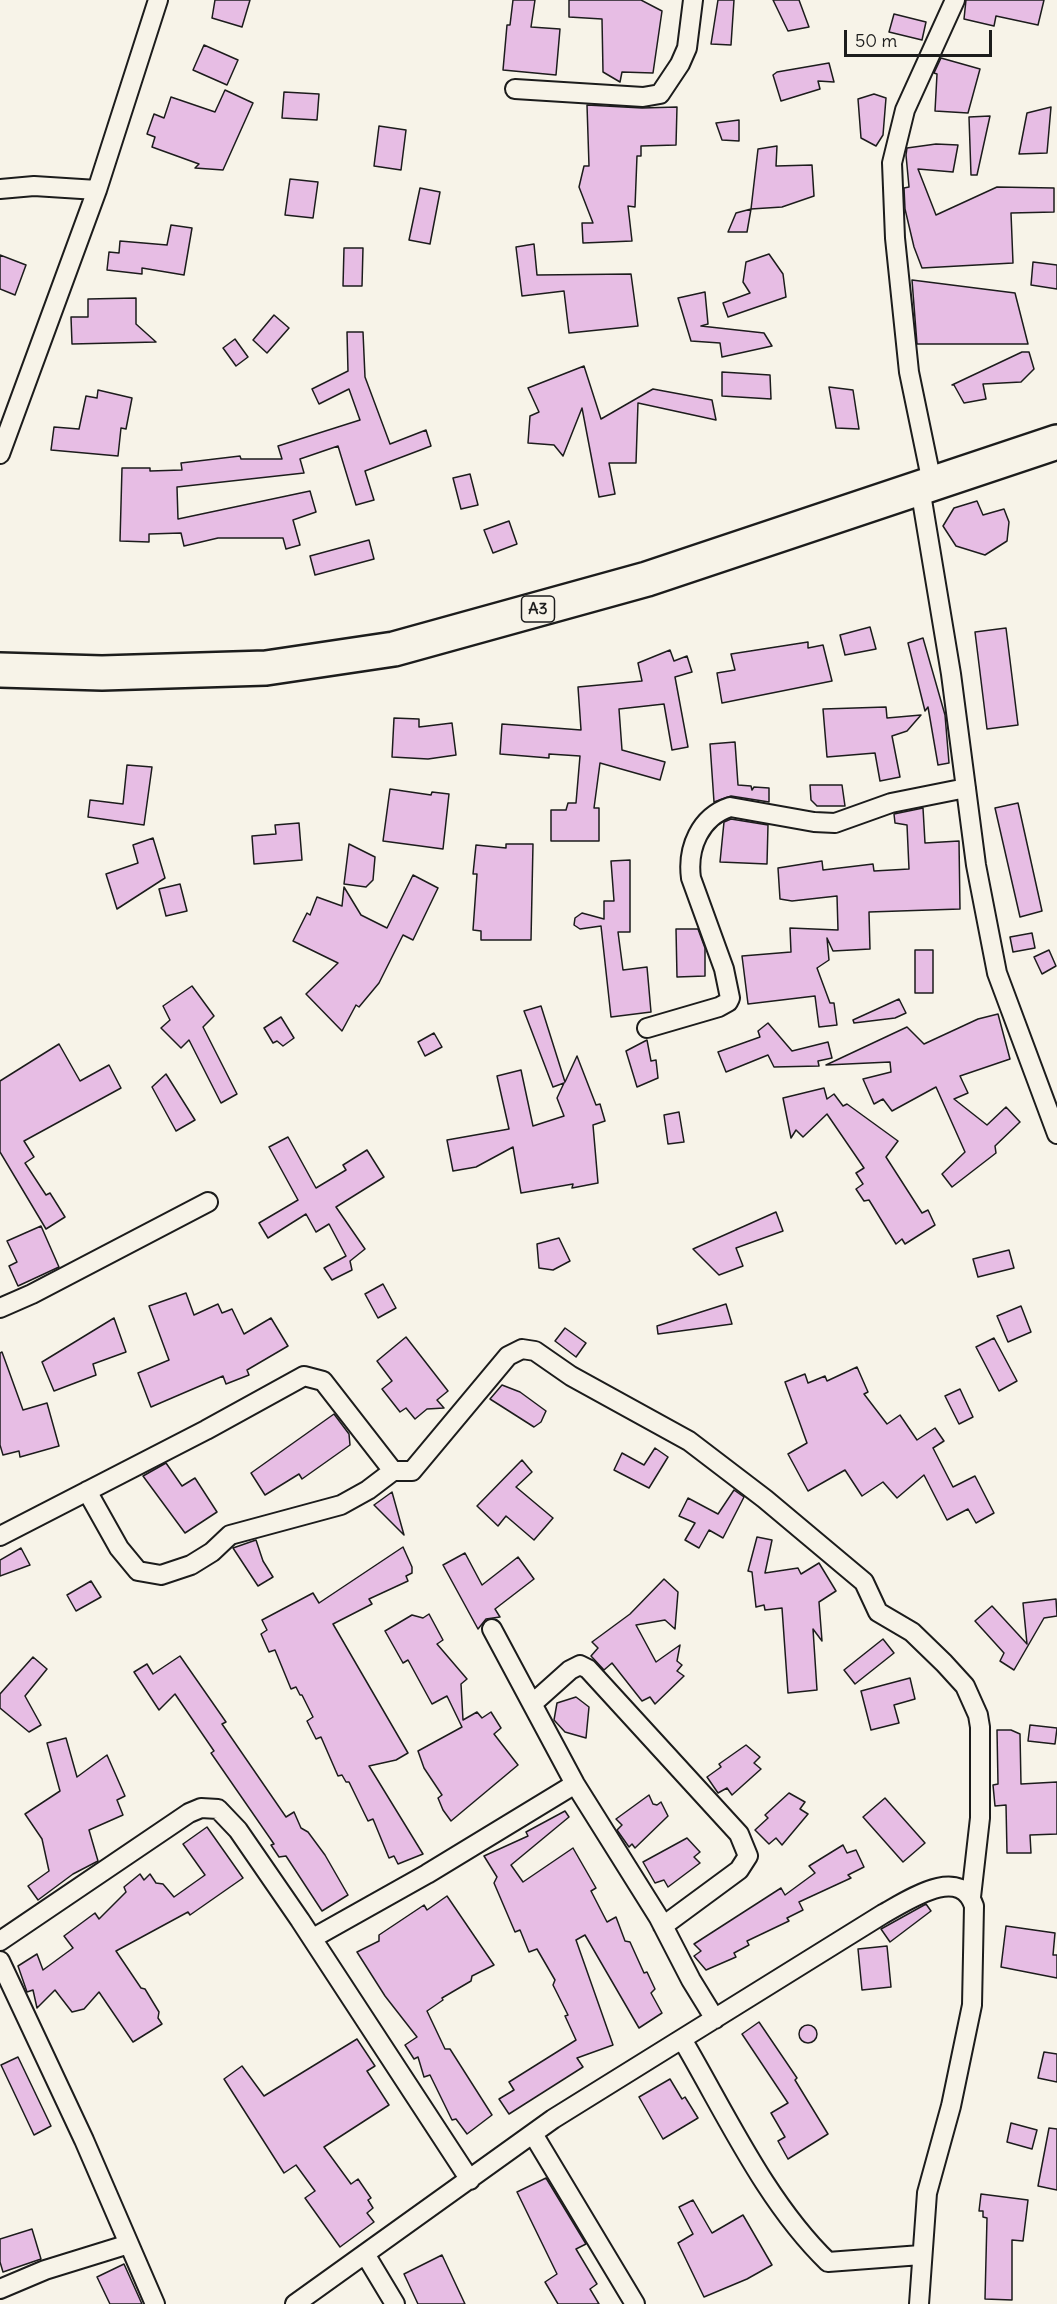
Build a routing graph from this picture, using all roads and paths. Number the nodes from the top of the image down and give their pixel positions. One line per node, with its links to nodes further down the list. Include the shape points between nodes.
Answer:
1 (158, 0): 6 (street)
2 (693, 0): 4 (street, via 687,48 660,94 643,97)
3 (955, 0): 9 (street, via 905,110 892,163 895,238 909,372)
4 (515, 89)
5 (0, 189): 6 (street, via 34,186)
6 (97, 190): 8 (street)
7 (1057, 442): 9 (highway, A3)
8 (0, 454)
9 (926, 485): 10 (highway, A3, via 647,579 394,649 266,668 102,674); 11 (street)
10 (0, 670)
11 (966, 788): 12 (street, via 891,803 835,823 730,807 718,811 695,838 689,863 730,998 719,1007); 13 (street, via 996,973)
12 (647, 1028)
13 (1057, 1134)
14 (208, 1202): 15 (street)
15 (0, 1308)
16 (393, 1471): 17 (street, via 340,1505 230,1535 191,1565 161,1575 138,1571 119,1548); 17 (street, via 323,1381 304,1376); 22 (street, via 412,1471 508,1356 522,1349 535,1351 689,1441 864,1582 878,1612 912,1632 965,1686 980,1727 980,1818)
17 (87, 1491): 18 (street)
18 (0, 1536)
19 (492, 1629): 20 (street)
20 (532, 1704): 21 (street); 25 (street, via 570,1670 580,1665 588,1669 740,1834 748,1856 739,1870)
21 (575, 1784): 25 (street); 26 (street)
22 (975, 1871): 23 (street); 24 (street)
23 (951, 1887): 24 (street); 29 (street, via 924,1892 883,1914)
24 (971, 1897): 35 (street, via 975,1931 972,2006 927,2193)
25 (663, 1926): 29 (street)
26 (313, 1938): 27 (street, via 238,1830 218,1809 201,1808); 32 (street)
27 (0, 1941)
28 (0, 1961): 33 (street)
29 (715, 2019): 30 (street)
30 (682, 2039): 31 (street); 35 (street, via 780,2206 828,2262)
31 (533, 2134): 32 (street); 40 (street)
32 (470, 2180): 34 (street)
33 (129, 2244): 36 (street, via 45,2270); 37 (street)
34 (365, 2254): 38 (street); 39 (street)
35 (921, 2255): 41 (street)
36 (0, 2289)
37 (155, 2304)
38 (295, 2304)
39 (395, 2304)
40 (635, 2304)
41 (919, 2304)

